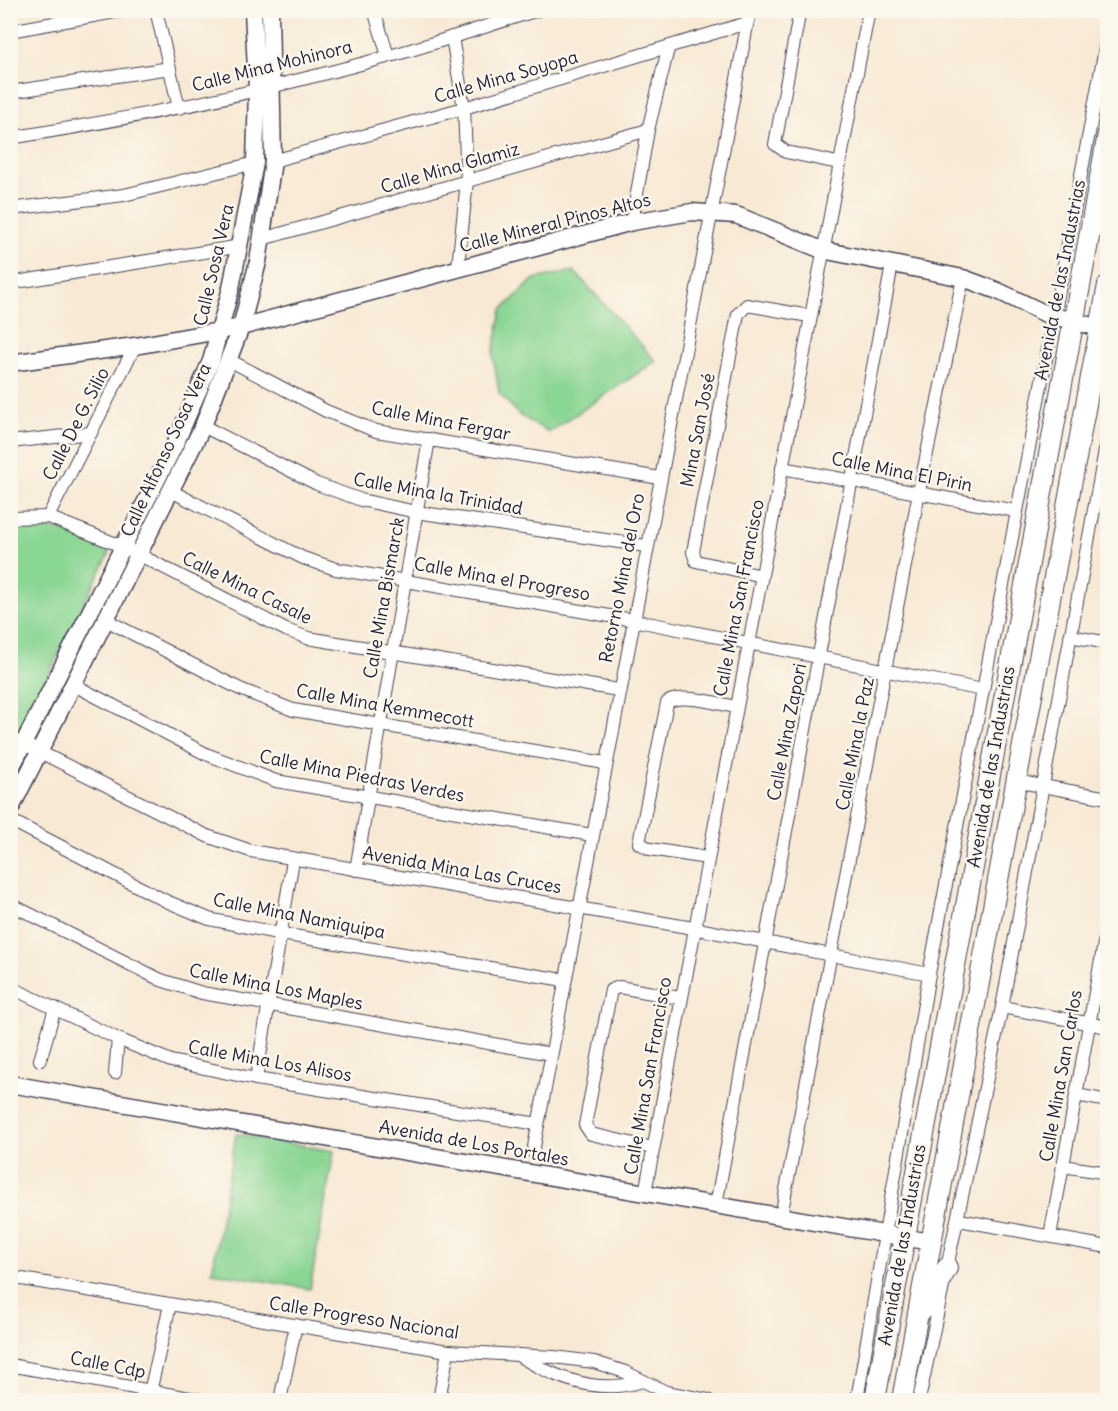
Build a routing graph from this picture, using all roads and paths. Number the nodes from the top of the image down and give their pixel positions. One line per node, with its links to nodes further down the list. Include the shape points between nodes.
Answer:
1 (126, 10): 12 (street)
2 (156, 10): 17 (street)
3 (253, 10): 19 (main road, Calle Sosa Vera)
4 (270, 10): 18 (main road, Calle Alfonso Sosa Vera)
5 (388, 10): 9 (street)
6 (538, 10): 10 (street, Calle Mina Mohinora)
7 (800, 10): 29 (street, via 775,144 786,152)
8 (868, 10): 29 (street, Calle Mina San Francisco)
9 (374, 13): 16 (street)
10 (510, 14): 14 (street, Calle Mina Mohinora)
11 (748, 17): 15 (street, Calle Mina Soyopa); 32 (street, Retorno Mina del Oro)
12 (10, 31)
13 (1107, 33): 43 (street, Avenida de las Industrias)
14 (452, 37): 16 (street, Calle Mina Mohinora); 22 (street)
15 (668, 49): 22 (street, Calle Mina Soyopa); 24 (street)
16 (388, 56): 18 (street, Calle Mina Mohinora)
17 (170, 68): 20 (street); 21 (street)
18 (274, 86): 19 (street, Calle Mina Mohinora); 27 (main road, Calle Alfonso Sosa Vera)
19 (257, 89): 21 (street, Calle Mina Mohinora); 28 (main road, Calle Sosa Vera)
20 (10, 92)
21 (179, 108): 26 (street, Calle Mina Mohinora)
22 (464, 108): 27 (street, Calle Mina Soyopa); 30 (street)
23 (10, 121): 26 (street)
24 (648, 130): 30 (street, Calle Mina Glamiz); 33 (street)
25 (1107, 134): 44 (main road, Avenida de las Industrias)
26 (11, 138)
27 (273, 161): 34 (main road, Calle Alfonso Sosa Vera)
28 (255, 163): 31 (street, via 124,195); 35 (main road, Calle Sosa Vera)
29 (838, 163): 36 (street, Calle Mina San Francisco)
30 (467, 181): 34 (street, Calle Mina Glamiz); 38 (street)
31 (10, 209)
32 (712, 211): 33 (main road, Calle Mineral Pinos Altos); 36 (main road, Calle Mineral Pinos Altos, via 760,223); 57 (street, Retorno Mina del Oro)
33 (632, 222): 38 (main road, Calle Mineral Pinos Altos)
34 (261, 238): 45 (main road, Calle Alfonso Sosa Vera)
35 (241, 246): 40 (street); 47 (main road, Calle Sosa Vera)
36 (822, 250): 37 (main road, Calle Mineral Pinos Altos); 42 (street, Calle Mina San Francisco)
37 (892, 265): 39 (main road, Calle Mineral Pinos Altos); 58 (street, Calle Mina Zapori)
38 (458, 267): 45 (main road, Calle Mineral Pinos Altos)
39 (963, 278): 43 (main road, Calle Mineral Pinos Altos); 60 (street, Calle Mina la Paz)
40 (10, 283)
41 (1107, 285): 46 (main road, Avenida de las Industrias)
42 (809, 316): 56 (street, Calle Mina San Francisco); 67 (street, Mina San José, via 747,305 738,314 693,552 696,561)
43 (1053, 316): 44 (main road, Calle Mineral Pinos Altos); 62 (street, Avenida de las Industrias)
44 (1073, 323): 46 (main road, Calle Mineral Pinos Altos); 131 (main road, Avenida de las Industrias)
45 (241, 327): 47 (main road, Calle Mineral Pinos Altos); 49 (main road, Calle Alfonso Sosa Vera)
46 (1104, 329): 86 (main road, Avenida de las Industrias)
47 (220, 331): 48 (main road, Calle Mineral Pinos Altos); 66 (main road, Calle Sosa Vera)
48 (135, 346): 50 (main road, Calle Mineral Pinos Altos); 52 (street, Calle De G. Silio)
49 (230, 360): 51 (main road, Calle Alfonso Sosa Vera); 54 (street, Calle Mina Fergar, via 316,406 366,427)
50 (10, 363)
51 (203, 426): 59 (main road, Calle Alfonso Sosa Vera); 61 (street, Calle Mina la Trinidad, via 340,494)
52 (91, 433): 55 (street); 63 (street, Calle De G. Silio)
53 (1107, 434): 71 (street)
54 (429, 439): 57 (street, Calle Mina Fergar); 61 (street, Calle Mina Bismarck)
55 (10, 442)
56 (782, 468): 58 (street, Calle Mina El Pirin); 67 (street, Calle Mina San Francisco)
57 (660, 478): 65 (street, Retorno Mina del Oro)
58 (852, 480): 60 (street, Calle Mina El Pirin); 75 (street, Calle Mina Zapori)
59 (171, 491): 66 (main road, Calle Alfonso Sosa Vera); 68 (street, Calle Mina el Progreso, via 319,565)
60 (920, 492): 62 (street, Calle Mina El Pirin); 76 (street, Calle Mina la Paz)
61 (416, 512): 65 (street, Calle Mina la Trinidad); 68 (street, Calle Mina Bismarck)
62 (1016, 512): 79 (street, Avenida de las Industrias)
63 (48, 517): 64 (street, Calle Mina Casale); 66 (street, Calle Mina Casale)
64 (10, 518)
65 (646, 546): 70 (street, Retorno Mina del Oro)
66 (131, 551): 69 (main road, Calle Alfonso Sosa Vera); 74 (street, Calle Mina Casale, via 286,630); 82 (main road, Calle Sosa Vera)
67 (762, 576): 73 (street, Calle Mina San Francisco)
68 (405, 580): 70 (street, Calle Mina el Progreso); 74 (street, Calle Mina Bismarck)
69 (106, 620): 77 (main road, Calle Alfonso Sosa Vera); 81 (street, Calle Mina Kemmecott, via 266,701 323,717)
70 (633, 620): 73 (street, Calle Mina el Progreso); 78 (street, Retorno Mina del Oro)
71 (1070, 636): 72 (street); 87 (street)
72 (1107, 643)
73 (749, 644): 75 (street, Calle Mina el Progreso); 80 (street, Calle Mina San Francisco)
74 (392, 654): 78 (street, Calle Mina Casale); 81 (street, Calle Mina Bismarck)
75 (819, 659): 76 (street, Calle Mina el Progreso); 101 (street, Calle Mina Zapori)
76 (887, 672): 79 (street, Calle Mina el Progreso); 102 (street, Calle Mina la Paz)
77 (74, 685): 83 (main road, Calle Alfonso Sosa Vera); 88 (street, Calle Mina Piedras Verdes, via 252,774)
78 (618, 690): 84 (street, Retorno Mina del Oro)
79 (983, 690): 103 (street, Avenida de las Industrias)
80 (736, 707): 93 (street, Calle Mina San Francisco); 93 (street, via 684,698 667,703 639,843 650,849)
81 (381, 724): 84 (street, Calle Mina Kemmecott); 88 (street, Calle Mina Bismarck)
82 (17, 742): 83 (street, Avenida Mina Las Cruces); 85 (main road, Calle Sosa Vera)
83 (39, 752): 90 (main road, Calle Alfonso Sosa Vera); 94 (street, Avenida Mina Las Cruces, via 207,836)
84 (605, 763): 92 (street, Retorno Mina del Oro)
85 (10, 770)
86 (1015, 781): 87 (street); 132 (main road, Avenida de las Industrias)
87 (1041, 786): 89 (street); 108 (street)
88 (368, 798): 92 (street, Calle Mina Piedras Verdes); 95 (street, Calle Mina Bismarck)
89 (1107, 798)
90 (10, 810)
91 (10, 820): 100 (street, Calle Mina Namiquipa, via 166,901 209,919)
92 (592, 835): 97 (street, Retorno Mina del Oro)
93 (707, 858): 99 (street, Calle Mina San Francisco)
94 (293, 860): 95 (street, Avenida Mina Las Cruces); 100 (street)
95 (356, 870): 97 (street, Avenida Mina Las Cruces)
96 (10, 904): 107 (street, Calle Mina Los Maples, via 161,980 202,993)
97 (578, 908): 99 (street, Avenida Mina Las Cruces); 104 (street, Retorno Mina del Oro)
98 (1107, 922): 110 (street, Calle Mina San Carlos)
99 (693, 928): 101 (street, Avenida Mina Las Cruces); 106 (street, Calle Mina San Francisco)
100 (281, 934): 104 (street, Calle Mina Namiquipa); 107 (street)
101 (765, 942): 102 (street, Avenida Mina Las Cruces); 126 (street, Calle Mina Zapori)
102 (833, 956): 103 (street, Avenida Mina Las Cruces); 127 (street, Calle Mina la Paz)
103 (929, 974): 129 (street, Avenida de las Industrias)
104 (564, 980): 113 (street, Retorno Mina del Oro)
105 (10, 987): 109 (street, Calle Mina Los Alisos)
106 (680, 998): 121 (street, Calle Mina San Francisco); 121 (street, via 619,987 611,990 585,1125 591,1134)
107 (269, 1006): 113 (street, Calle Mina Los Maples); 116 (street)
108 (1002, 1007): 110 (street); 128 (street)
109 (55, 1008): 112 (street, Calle Mina Los Alisos); 114 (street)
110 (1088, 1023): 111 (street); 118 (street, Calle Mina San Carlos)
111 (1107, 1027)
112 (118, 1039): 115 (street); 116 (street, Calle Mina Los Alisos, via 171,1061)
113 (550, 1054): 120 (street, Retorno Mina del Oro)
114 (40, 1060)
115 (115, 1073)
116 (256, 1079): 120 (street, Calle Mina Los Alisos)
117 (10, 1083): 125 (main road, Avenida de Los Portales)
118 (1076, 1095): 119 (street); 123 (street, Calle Mina San Carlos)
119 (1107, 1101)
120 (538, 1124): 122 (street, Retorno Mina del Oro)
121 (652, 1148): 125 (street, Calle Mina San Francisco)
122 (533, 1152)
123 (1063, 1166): 124 (street); 130 (street, Calle Mina San Carlos)
124 (1107, 1173)
125 (645, 1193): 126 (main road, Avenida de Los Portales)
126 (716, 1205): 127 (main road, Avenida de Los Portales)
127 (781, 1216): 129 (main road, Avenida de Los Portales)
128 (959, 1220): 130 (street); 134 (street)
129 (883, 1234): 131 (main road, Avenida de Los Portales); 149 (street, Avenida de las Industrias)
130 (1050, 1236): 133 (street)
131 (904, 1237): 132 (main road, Avenida de Los Portales); 150 (main road, Avenida de las Industrias)
132 (931, 1242): 137 (main road, Avenida de las Industrias)
133 (1107, 1247)
134 (947, 1268): 137 (main road); 152 (street)
135 (10, 1277): 136 (street, Calle Progreso Nacional)
136 (170, 1305): 138 (street, Calle Progreso Nacional); 143 (street)
137 (916, 1322): 151 (main road, Avenida de las Industrias)
138 (296, 1325): 139 (street, Calle Progreso Nacional); 146 (street)
139 (448, 1351): 140 (street, Calle Progreso Nacional); 147 (street)
140 (520, 1356): 142 (street, Calle Progreso Nacional, via 594,1362); 142 (street, via 570,1380 603,1386)
141 (10, 1365): 143 (street, Calle Cdp)
142 (642, 1381): 144 (street, Calle Progreso Nacional)
143 (150, 1392): 145 (street, Calle Cdp)
144 (665, 1396): 148 (street, Calle Progreso Nacional)
145 (200, 1401)
146 (280, 1401)
147 (439, 1401)
148 (708, 1401)
149 (857, 1401)
150 (875, 1401)
151 (902, 1401)
152 (919, 1401)

